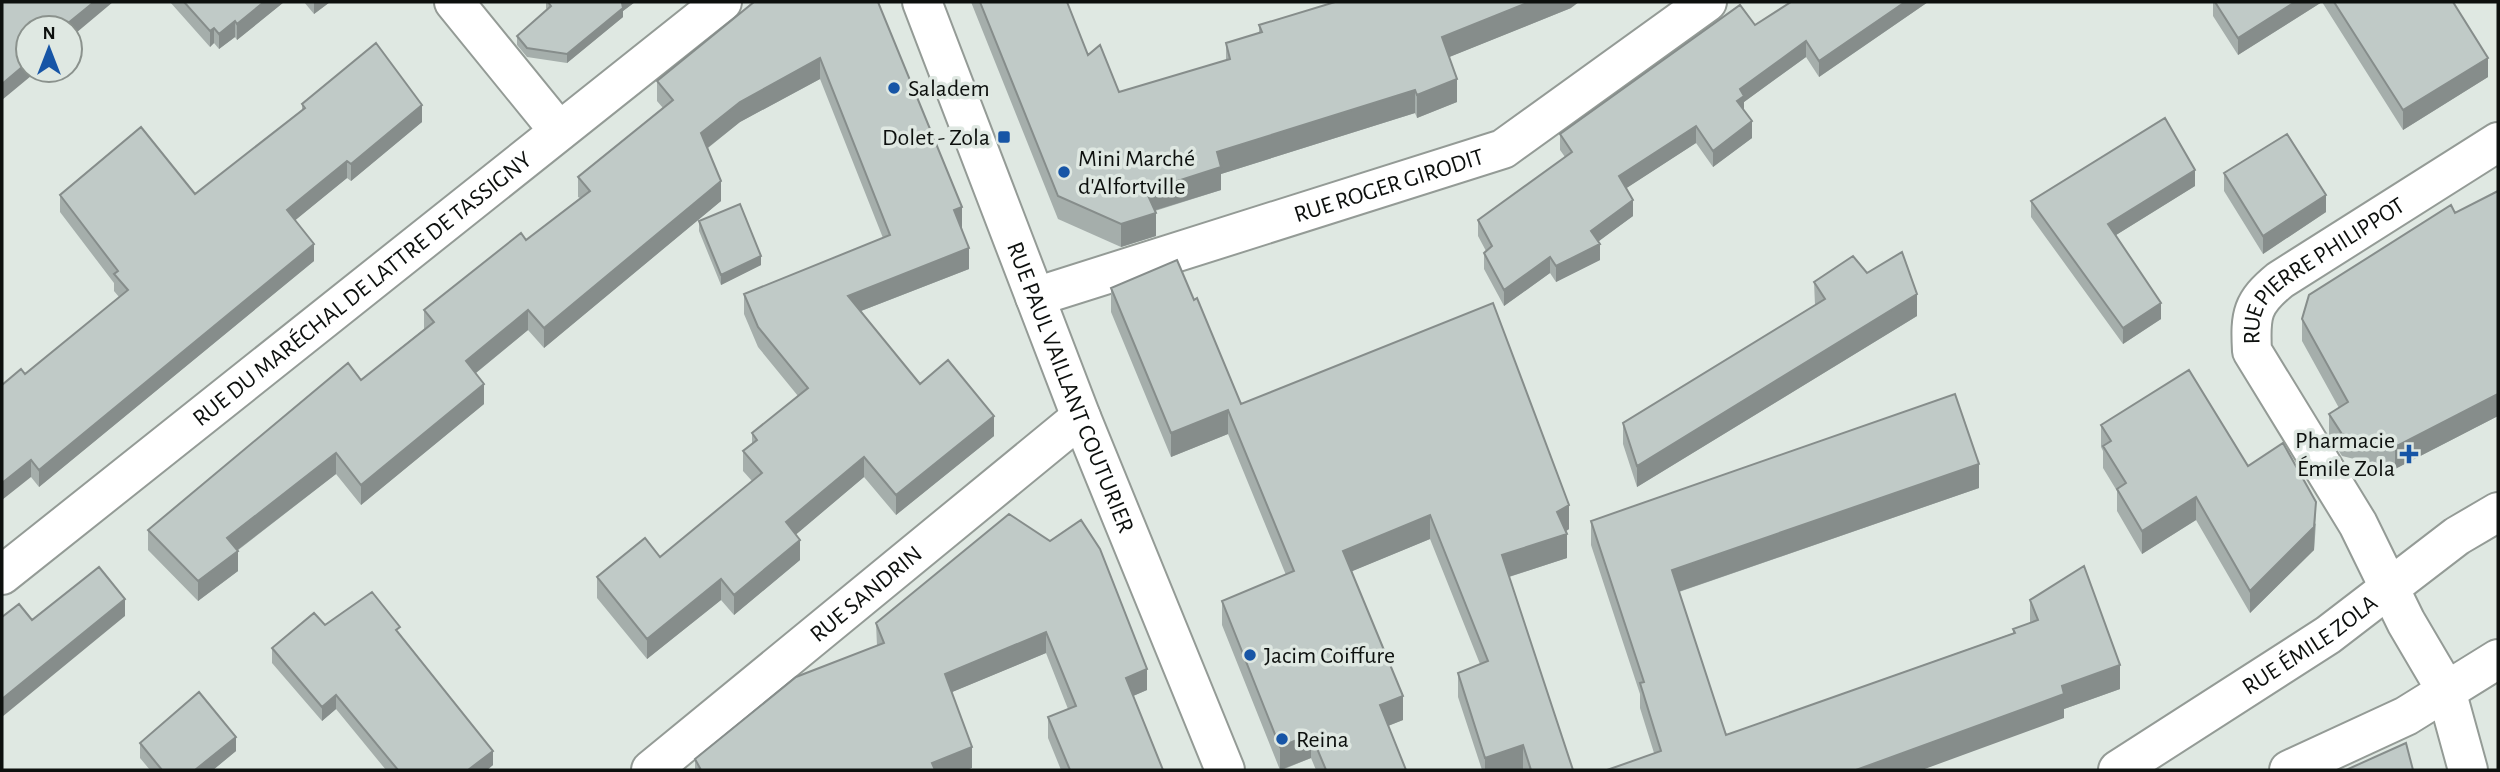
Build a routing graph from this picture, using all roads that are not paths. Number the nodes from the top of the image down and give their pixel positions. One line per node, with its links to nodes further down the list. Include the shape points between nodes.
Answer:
1 (454, 2): 5 (street)
2 (722, 2): 5 (street, RUE DU MARÉCHAL DE LATTRE DE TASSIGNY)
3 (922, 2): 7 (street, RUE PAUL VAILLANT COUTURIER)
4 (1707, 2): 7 (street, RUE ROGER GIRODIT, via 1503,149)
5 (559, 131): 10 (street, RUE DU MARÉCHAL DE LATTRE DE TASSIGNY)
6 (2498, 142): 11 (street, RUE PIERRE PHILIPPOT, via 2280,280 2259,297 2250,322 2252,351 2358,524)
7 (1035, 297): 8 (street, RUE PAUL VAILLANT COUTURIER)
8 (1081, 417): 14 (street, RUE SANDRIN); 15 (street, RUE PAUL VAILLANT COUTURIER)
9 (2498, 513): 11 (street, RUE ÉMILE ZOLA, via 2457,536)
10 (2, 575)
11 (2390, 588): 13 (street, RUE PIERRE PHILIPPOT); 16 (street, RUE ÉMILE ZOLA, via 2328,635)
12 (2498, 659): 13 (street)
13 (2446, 690): 17 (street, via 2406,716); 18 (street, RUE PIERRE PHILIPPOT)
14 (651, 770)
15 (1225, 770)
16 (2118, 770)
17 (2289, 770)
18 (2468, 770)

